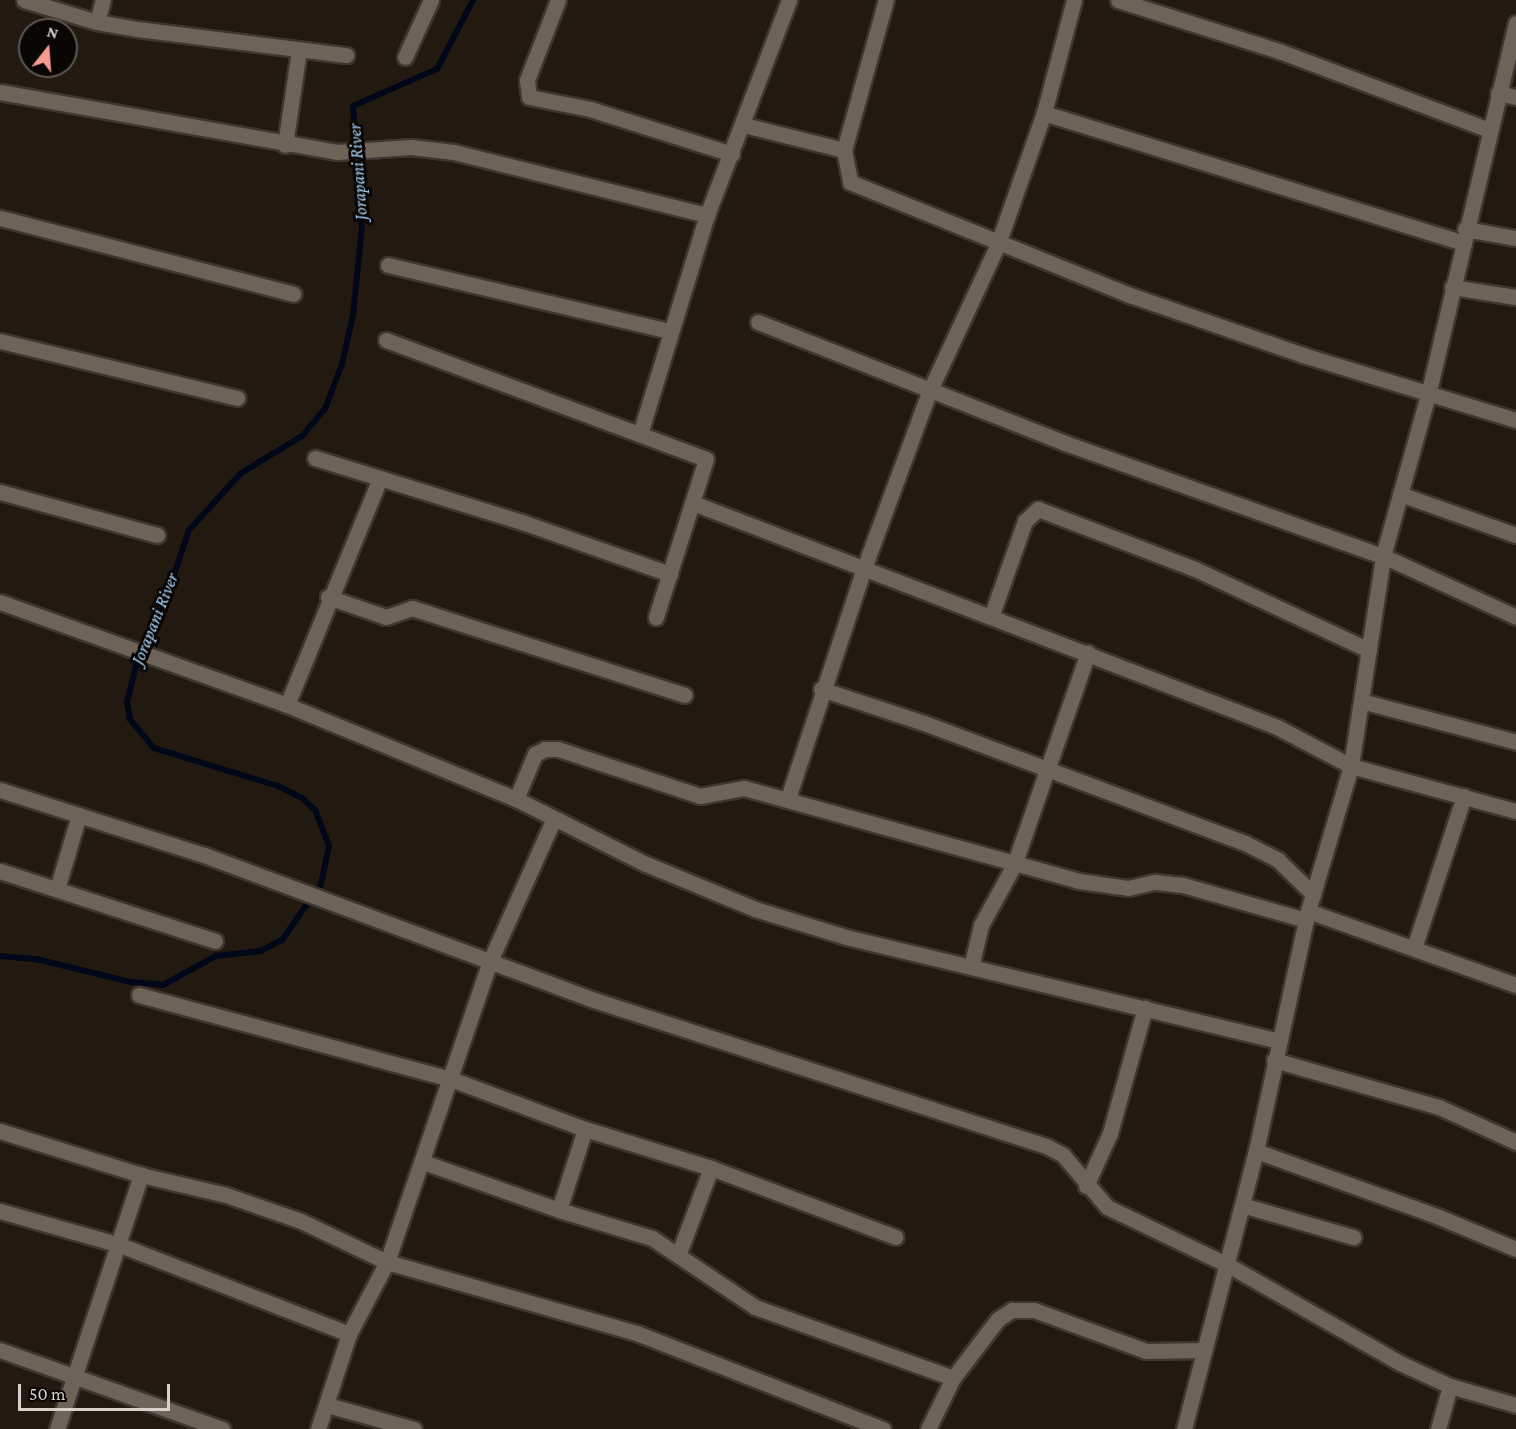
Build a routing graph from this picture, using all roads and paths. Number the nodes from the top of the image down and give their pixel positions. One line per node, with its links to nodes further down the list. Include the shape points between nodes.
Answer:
1 (24, 0): 9 (street)
2 (103, 0): 9 (street)
3 (430, 0): 13 (street)
4 (558, 0): 22 (street, via 527,80 529,97 590,109)
5 (789, 0): 18 (street)
6 (886, 0): 21 (street)
7 (1074, 0): 17 (street)
8 (1118, 0): 19 (street, via 1300,58)
9 (97, 22): 11 (street, via 216,42)
10 (1516, 23): 15 (street)
11 (299, 50): 12 (street); 20 (street)
12 (346, 55)
13 (405, 57)
14 (0, 92): 20 (street)
15 (1498, 93): 16 (street); 19 (street)
16 (1516, 97)
17 (1044, 113): 25 (street); 27 (street)
18 (744, 125): 21 (street); 22 (street)
19 (1489, 130): 25 (street)
20 (285, 145): 23 (street, via 337,152 454,152)
21 (844, 150): 27 (street, via 850,182)
22 (732, 154): 23 (street)
23 (707, 214): 33 (street)
24 (0, 218): 30 (street)
25 (1463, 236): 26 (street); 29 (street)
26 (1516, 238)
27 (998, 244): 36 (street); 37 (street, via 1303,355)
28 (388, 265): 33 (street)
29 (1452, 287): 31 (street); 37 (street)
30 (293, 294)
31 (1516, 297)
32 (758, 322): 36 (street)
33 (670, 332): 40 (street)
34 (386, 340): 40 (street)
35 (0, 341): 38 (street)
36 (930, 390): 48 (street, via 1065,443); 49 (street)
37 (1429, 391): 39 (street); 44 (street)
38 (237, 398)
39 (1516, 420)
40 (640, 435): 45 (street, via 706,459)
41 (315, 458): 42 (street)
42 (380, 478): 50 (street); 51 (street)
43 (0, 492): 46 (street)
44 (1400, 494): 47 (street); 48 (street)
45 (693, 503): 49 (street); 50 (street)
46 (157, 535)
47 (1516, 535)
48 (1383, 556): 55 (street); 56 (street)
49 (864, 568): 54 (street); 58 (street)
50 (670, 574): 53 (street)
51 (328, 597): 59 (street, via 386,617 412,608); 61 (street)
52 (0, 602): 61 (street)
53 (656, 617)
54 (991, 617): 56 (street, via 1025,521 1038,509 1195,569); 57 (street)
55 (1516, 617)
56 (1369, 650): 60 (street)
57 (1088, 653): 63 (street, via 1277,727); 64 (street)
58 (821, 689): 64 (street); 67 (street)
59 (684, 695)
60 (1361, 701): 62 (street); 63 (street)
61 (287, 705): 68 (street)
62 (1516, 742)
63 (1351, 766): 66 (street); 75 (street)
64 (1047, 770): 72 (street); 75 (street, via 1264,852)
65 (0, 790): 70 (street)
66 (1464, 796): 69 (street); 78 (street)
67 (788, 798): 68 (street, via 744,789 700,796 558,749 545,749 528,764); 72 (street)
68 (516, 800): 71 (street)
69 (1516, 811)
70 (80, 815): 74 (street); 79 (street, via 281,883)
71 (553, 821): 79 (street); 80 (street, via 755,909 846,937)
72 (1014, 865): 76 (street, via 1105,887 1128,888 1155,882 1183,885); 80 (street, via 989,905)
73 (0, 871): 74 (street)
74 (57, 889): 77 (street)
75 (1313, 894): 76 (street)
76 (1307, 915): 78 (street); 84 (street)
77 (216, 941)
78 (1414, 948): 81 (street)
79 (490, 962): 86 (street); 94 (street, via 694,1034 1048,1147 1063,1155)
80 (971, 967): 83 (street)
81 (1516, 985)
82 (139, 995): 86 (street)
83 (1145, 1008): 84 (street); 94 (street, via 1110,1133)
84 (1278, 1041): 85 (street)
85 (1274, 1060): 89 (street, via 1439,1107); 90 (street)
86 (451, 1079): 87 (street); 91 (street)
87 (585, 1129): 92 (street); 96 (street)
88 (0, 1131): 93 (street)
89 (1516, 1142)
90 (1256, 1151): 95 (street); 101 (street, via 1440,1217)
91 (423, 1162): 96 (street); 103 (street)
92 (711, 1168): 98 (street); 102 (street)
93 (141, 1175): 100 (street); 103 (street, via 226,1195 301,1221)
94 (1086, 1186): 104 (street, via 1107,1207)
95 (1242, 1205): 99 (street); 104 (street)
96 (559, 1210): 102 (street, via 652,1238)
97 (0, 1211): 100 (street)
98 (896, 1237)
99 (1353, 1237)
100 (120, 1245): 105 (street); 108 (street)
101 (1516, 1249)
102 (679, 1253): 109 (street, via 716,1284 755,1306)
103 (387, 1262): 105 (street); 117 (street, via 639,1334)
104 (1228, 1265): 107 (street); 110 (street, via 1400,1363)
105 (349, 1334): 111 (street)
106 (0, 1350): 108 (street)
107 (1203, 1350): 109 (street, via 1146,1351 1034,1310 1012,1310 998,1319); 119 (street)
108 (72, 1378): 113 (street); 114 (street)
109 (953, 1378): 118 (street)
110 (1450, 1386): 112 (street); 120 (street)
111 (327, 1405): 115 (street); 116 (street)
112 (1516, 1405)
113 (57, 1429)
114 (222, 1429)
115 (318, 1429)
116 (414, 1429)
117 (883, 1429)
118 (928, 1429)
119 (1184, 1429)
120 (1438, 1429)

